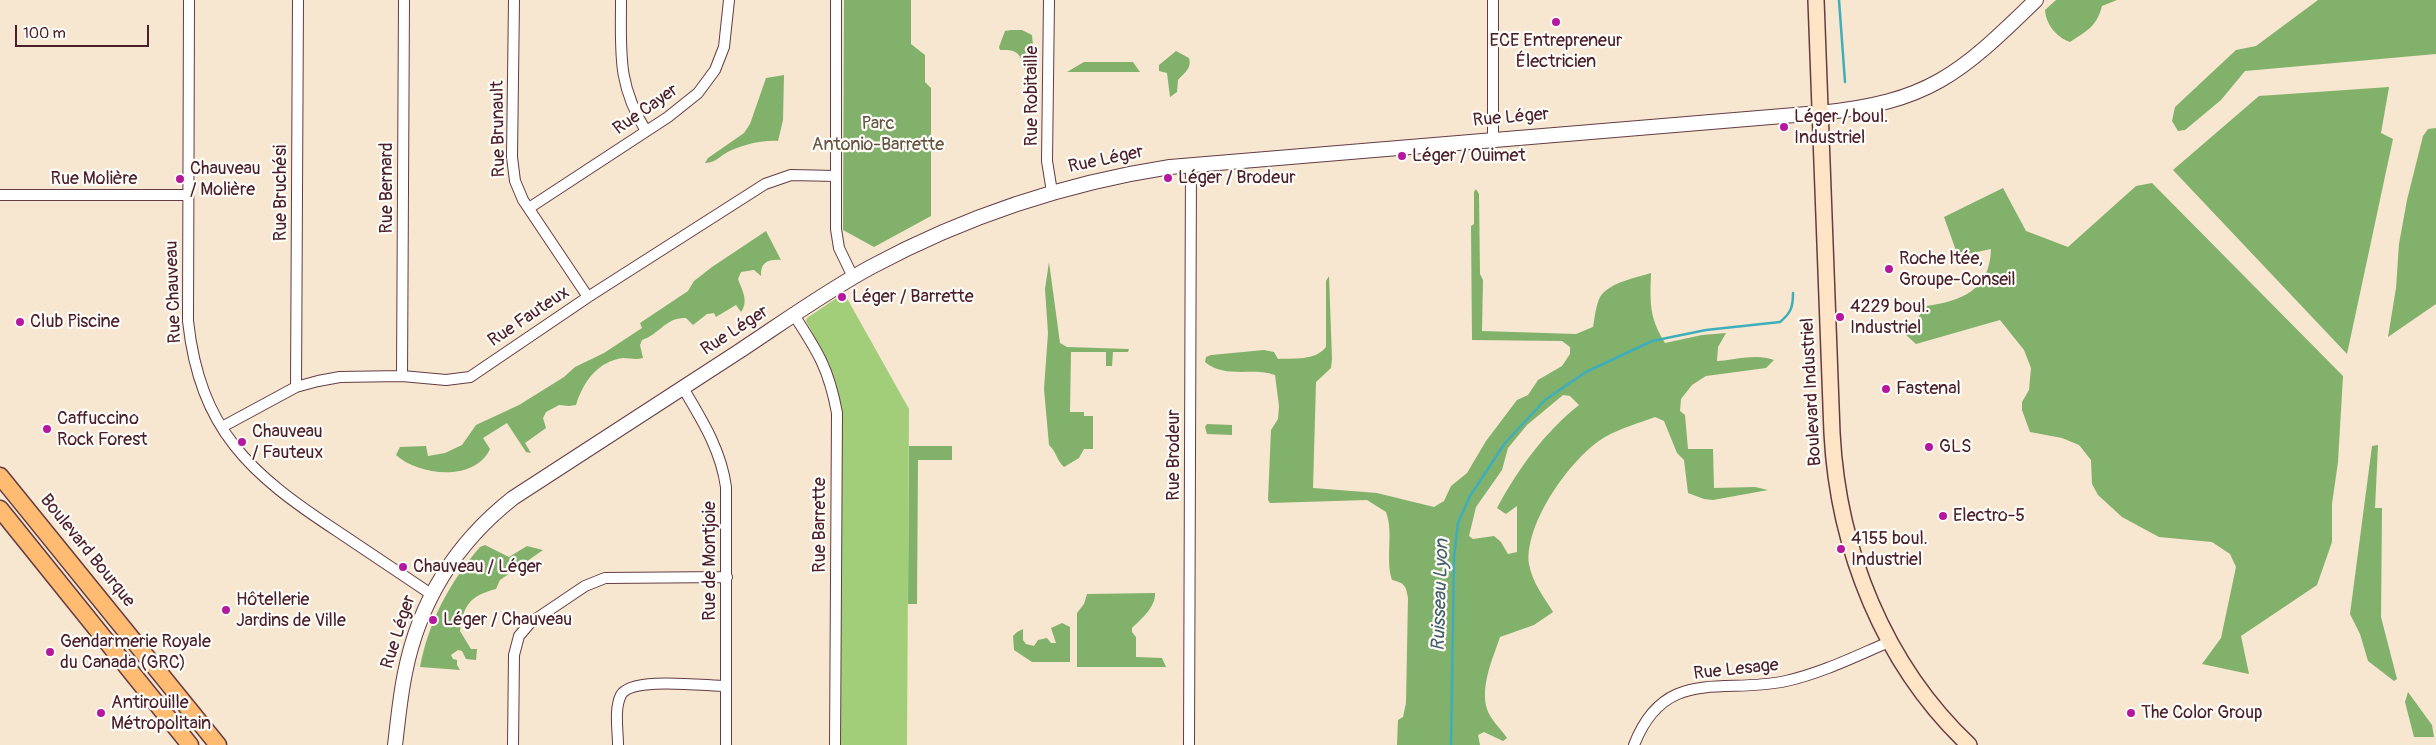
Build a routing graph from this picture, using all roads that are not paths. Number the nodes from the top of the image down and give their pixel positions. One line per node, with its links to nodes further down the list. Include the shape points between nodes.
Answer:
1 (189, 0): 19 (street, Rue Chauveau)
2 (298, 0): 25 (street, Rue Bruchési)
3 (404, 0): 24 (street, Rue Bernard)
4 (514, 0): 20 (street, Rue Brunault, via 512,169 518,190)
5 (621, 0): 13 (street, via 622,74 629,100)
6 (729, 0): 13 (street, Rue Cayer, via 727,34 715,70 689,102)
7 (836, 0): 16 (street)
8 (1049, 0): 17 (street, Rue Robitaille, via 1048,161)
9 (1493, 0): 14 (street)
10 (1816, 0): 12 (main road, Boulevard Industriel)
11 (2036, 0): 12 (street, Rue Léger, via 1984,50 1943,80 1893,101)
12 (1819, 112): 14 (street, Rue Léger); 32 (main road, Boulevard Industriel, via 1829,372 1837,485 1857,566)
13 (646, 131): 20 (street, Rue Cayer)
14 (1493, 138): 15 (street, Rue Léger)
15 (1190, 164): 17 (street, Rue Léger); 41 (street, Rue Brodeur)
16 (836, 176): 21 (street, via 837,241); 22 (street, Rue Fauteux, via 791,175 764,184)
17 (1052, 192): 21 (street, Rue Léger, via 936,236)
18 (0, 195): 19 (street, Rue Molière)
19 (188, 195): 27 (street, Rue Chauveau, via 190,340 203,391)
20 (529, 208): 22 (street, Rue Brunault)
21 (853, 277): 23 (street, Rue Léger)
22 (588, 297): 24 (street, Rue Fauteux, via 470,377 446,380)
23 (794, 315): 26 (street, Rue Léger); 40 (street, Rue Barrette, via 824,362 837,413)
24 (402, 376): 25 (street, Rue Fauteux, via 340,377)
25 (296, 387): 27 (street, Rue Fauteux)
26 (683, 388): 30 (street, Rue de Montjoie, via 708,431 724,472); 31 (street, Rue Léger, via 501,508 465,544)
27 (222, 427): 31 (street, Rue Chauveau, via 248,463 277,490)
28 (0, 476): 35 (main road, Boulevard Bourque)
29 (0, 508): 34 (main road)
30 (727, 577): 33 (street, Rue de Montjoie); 37 (street, via 605,578 585,586 530,623 519,636 514,655)
31 (431, 594): 36 (street, Rue Léger, via 408,659)
32 (1889, 642): 42 (street, Rue Lesage, via 1788,681 1762,685 1713,685 1689,690 1669,699 1653,713); 43 (main road, Boulevard Industriel, via 1936,710)
33 (726, 686): 38 (street, via 646,684 628,687 618,701); 39 (street, Rue de Montjoie)
34 (190, 745)
35 (218, 745)
36 (395, 745)
37 (513, 745)
38 (618, 745)
39 (726, 745)
40 (835, 745)
41 (1189, 745)
42 (1634, 745)
43 (1969, 745)

